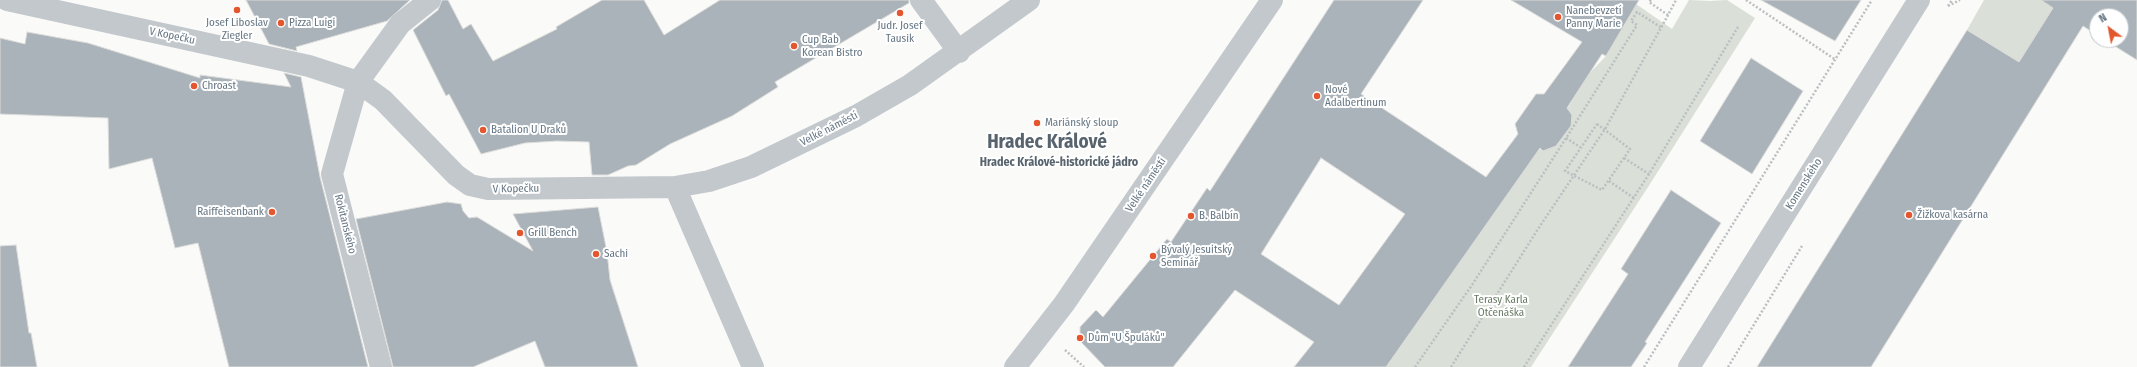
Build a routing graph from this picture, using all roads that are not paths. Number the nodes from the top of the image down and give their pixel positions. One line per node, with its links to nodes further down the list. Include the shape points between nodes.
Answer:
1 (7, 0): 8 (street, V Kopečku, via 309,66)
2 (430, 0): 8 (street, via 400,24)
3 (921, 0): 7 (street)
4 (1029, 0): 7 (street, Velké náměstí)
5 (1272, 0): 13 (street, Velké náměstí, via 1064,304)
6 (1918, 0): 14 (street, Komenského)
7 (959, 52): 10 (street, Velké náměstí, via 910,85 863,112 782,153 709,182)
8 (358, 82): 9 (street, V Kopečku, via 383,100 470,185 488,189); 11 (street, Rokitanského, via 332,174)
9 (595, 187): 10 (street, Velké náměstí)
10 (675, 187): 12 (street)
11 (381, 367)
12 (753, 367)
13 (1015, 367)
14 (1689, 367)

